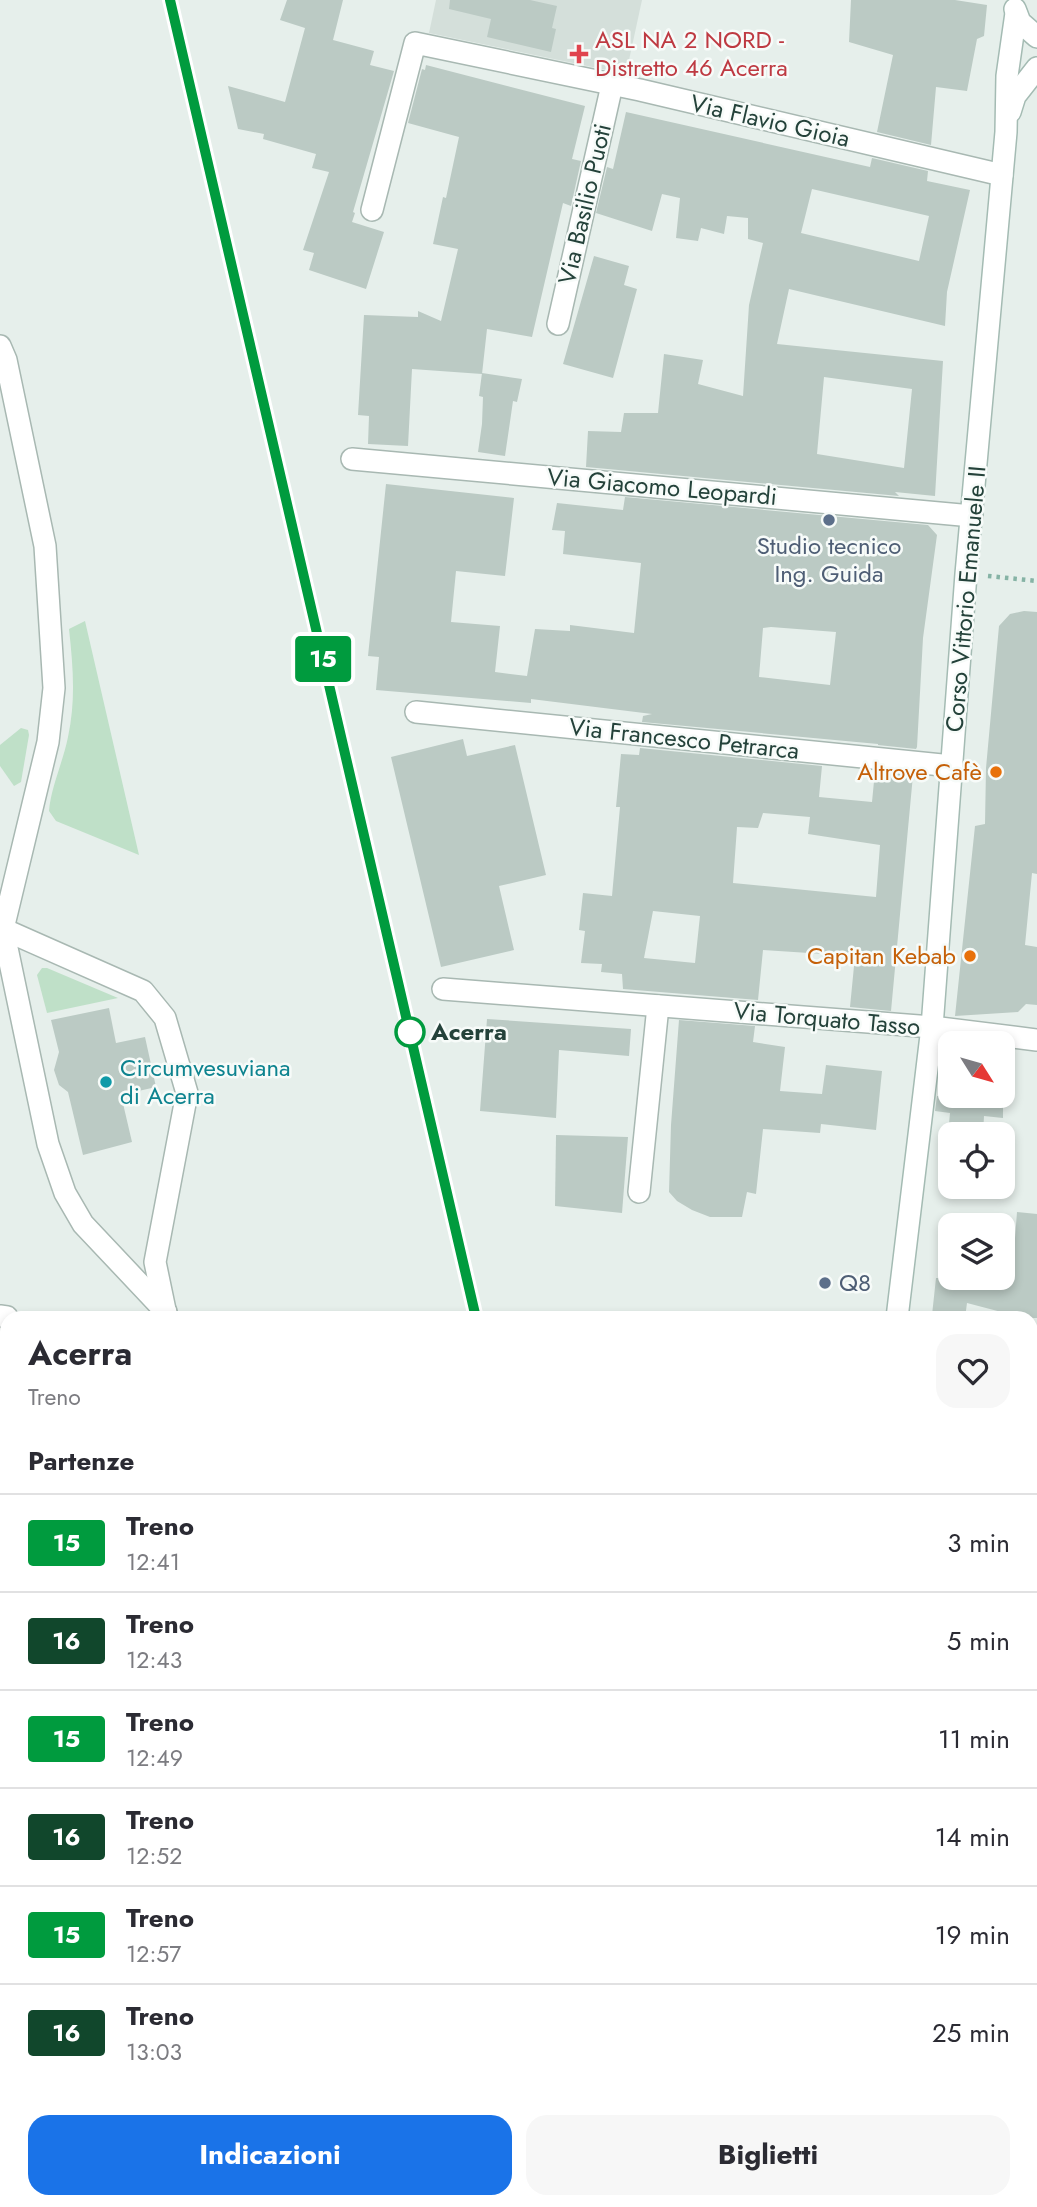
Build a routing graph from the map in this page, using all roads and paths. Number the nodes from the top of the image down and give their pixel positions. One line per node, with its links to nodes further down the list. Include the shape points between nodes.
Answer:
1 (1016, 6): 2 (street, Corso Vittorio Emanuele II, via 1027,30); 5 (street, Corso Vittorio Emanuele II)
2 (1037, 37)
3 (1037, 68): 5 (street, Corso Vittorio Emanuele II, via 1015,96)
4 (612, 85): 6 (street, Via Flavio Gioia); 7 (street, Via Flavio Gioia, via 415,43); 8 (street, Via Basilio Puoti)
5 (1006, 132): 6 (street, Corso Vittorio Emanuele II)
6 (1002, 175): 11 (street, Corso Vittorio Emanuele II)
7 (372, 210)
8 (558, 324)
9 (0, 346): 16 (street, via 45,546 54,659 48,742)
10 (352, 459): 11 (street, Via Giacomo Leopardi)
11 (972, 516): 12 (street, Corso Vittorio Emanuele II)
12 (966, 574): 13 (path); 15 (street, Corso Vittorio Emanuele II)
13 (1037, 581)
14 (416, 712): 15 (street, Via Francesco Petrarca)
15 (953, 766): 19 (street, Corso Vittorio Emanuele II)
16 (3, 929): 22 (street, via 48,1144 65,1192 83,1224); 23 (street, via 143,991 165,1018 187,1093 155,1262)
17 (443, 989): 18 (street, Via Torquato Tasso)
18 (659, 1006): 19 (street, Via Torquato Tasso); 21 (street)
19 (932, 1027): 20 (street, Via Torquato Tasso); 24 (street, Corso Vittorio Emanuele II)
20 (1037, 1040)
21 (639, 1192)
22 (166, 1311)
23 (169, 1311)
24 (899, 1311)

